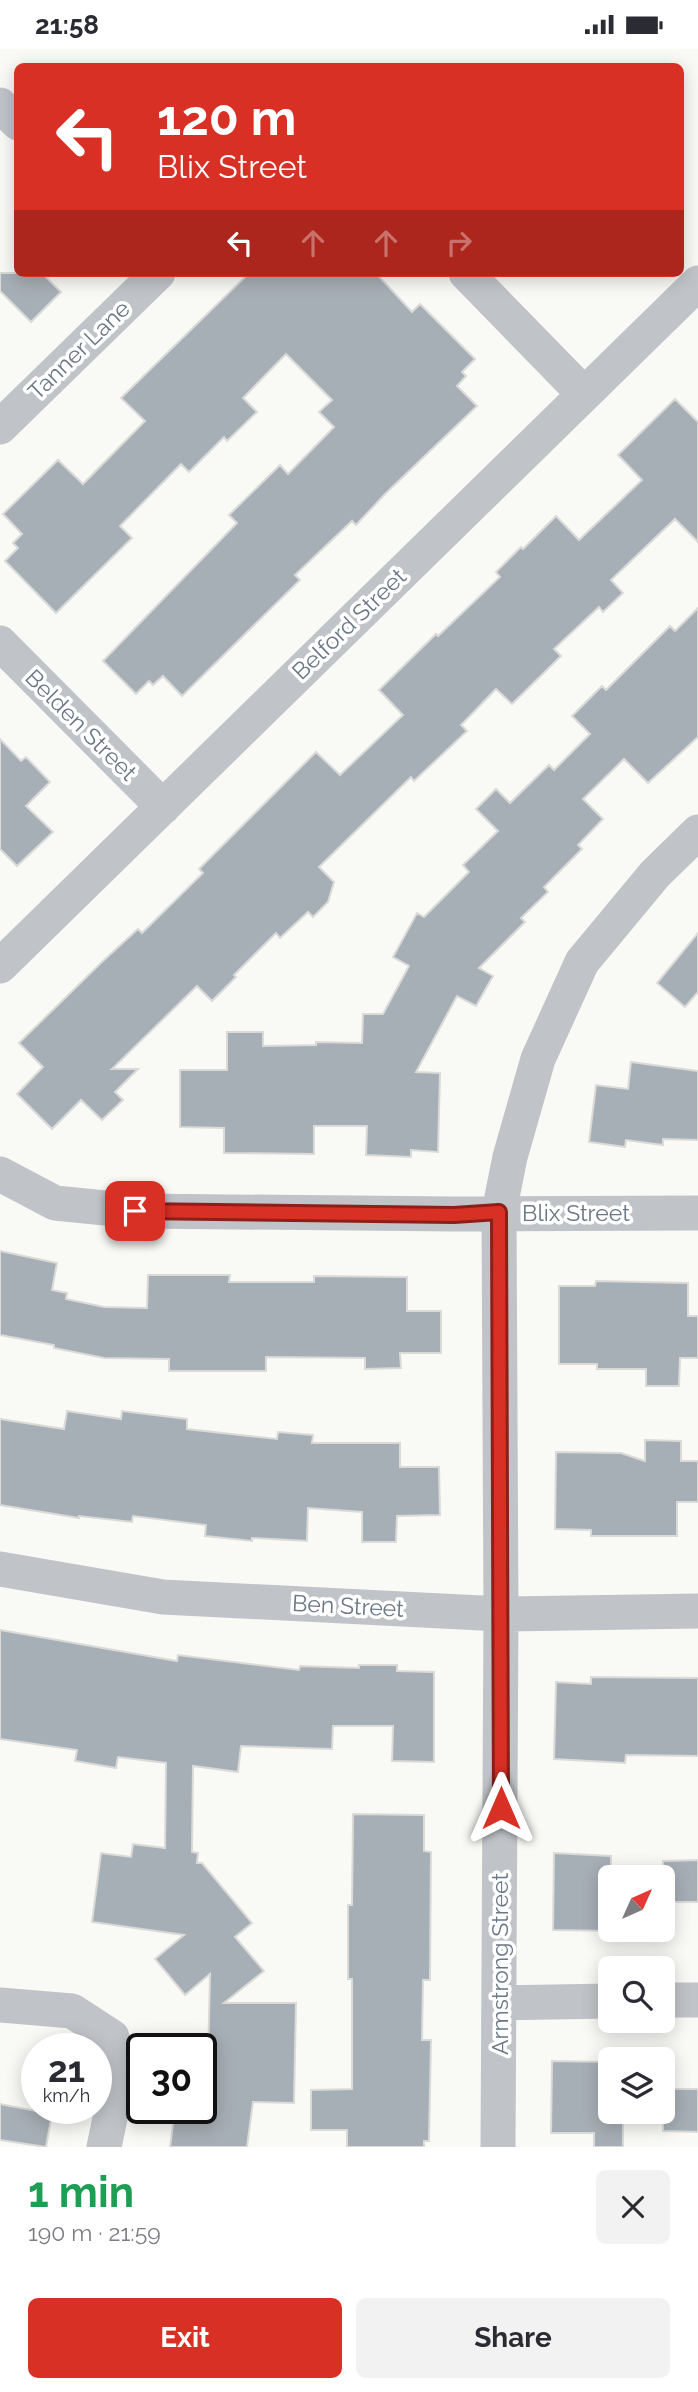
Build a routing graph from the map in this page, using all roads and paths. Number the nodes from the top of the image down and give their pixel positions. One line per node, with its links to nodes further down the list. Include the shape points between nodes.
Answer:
1 (0, 105): 2 (street)
2 (14, 119)
3 (154, 277): 7 (street, Tanner Lane)
4 (470, 277): 6 (street)
5 (698, 282): 6 (street, Belford Street)
6 (584, 394): 9 (street, Belford Street)
7 (0, 427)
8 (0, 643): 9 (street, Belden Street)
9 (163, 807): 11 (street, Belford Street)
10 (698, 832): 13 (street, Armstrong Street, via 655,874 582,962 538,1059)
11 (0, 966)
12 (0, 1174): 13 (street, Blix Street, via 55,1203 135,1211)
13 (499, 1212): 14 (street, Blix Street); 17 (street, Armstrong Street)
14 (698, 1213)
15 (0, 1569): 17 (street, Ben Street, via 163,1597)
16 (698, 1611): 17 (street, Ben Street)
17 (501, 1614): 21 (street, Armstrong Street)
18 (675, 2000): 19 (street)
19 (698, 2000)
20 (598, 2001): 21 (street)
21 (500, 2003): 24 (street, Armstrong Street)
22 (0, 2005): 23 (street, via 72,2011 112,2037 117,2085)
23 (104, 2147)
24 (498, 2147)

